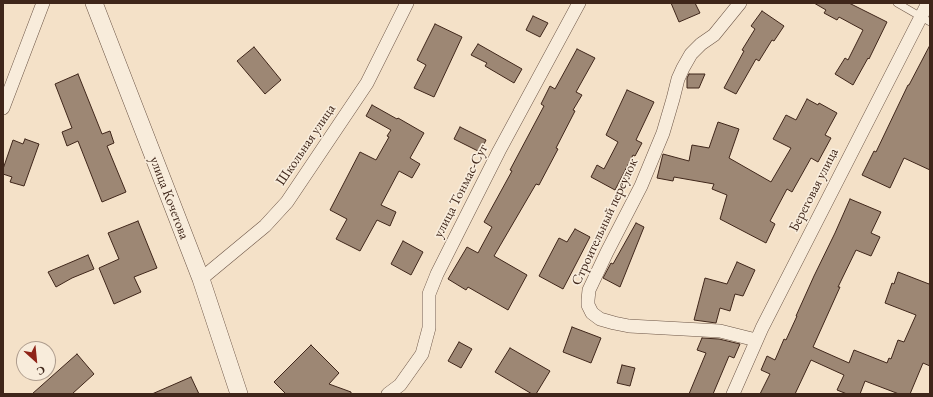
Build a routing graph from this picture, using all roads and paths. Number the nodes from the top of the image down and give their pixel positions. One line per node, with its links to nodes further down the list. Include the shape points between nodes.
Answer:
1 (43, 3): 9 (street)
2 (94, 3): 10 (street, улица Кочетова)
3 (406, 3): 10 (street, Школьная улица, via 367,83 287,202 265,226)
4 (579, 3): 13 (street, улица Тонмас-Суг, via 499,151 437,274 429,294 429,328 422,354 400,385)
5 (740, 3): 11 (street, Строительный переулок, via 714,34 691,54 683,68 663,133 641,186 589,290 588,305 592,313 600,319 614,324 720,331)
6 (897, 3): 8 (lane)
7 (928, 3): 8 (street, Береговая улица)
8 (925, 19): 11 (street, Береговая улица)
9 (3, 108)
10 (201, 279): 12 (street, улица Кочетова)
11 (756, 340): 14 (street, Береговая улица)
12 (240, 394)
13 (388, 394)
14 (733, 394)

